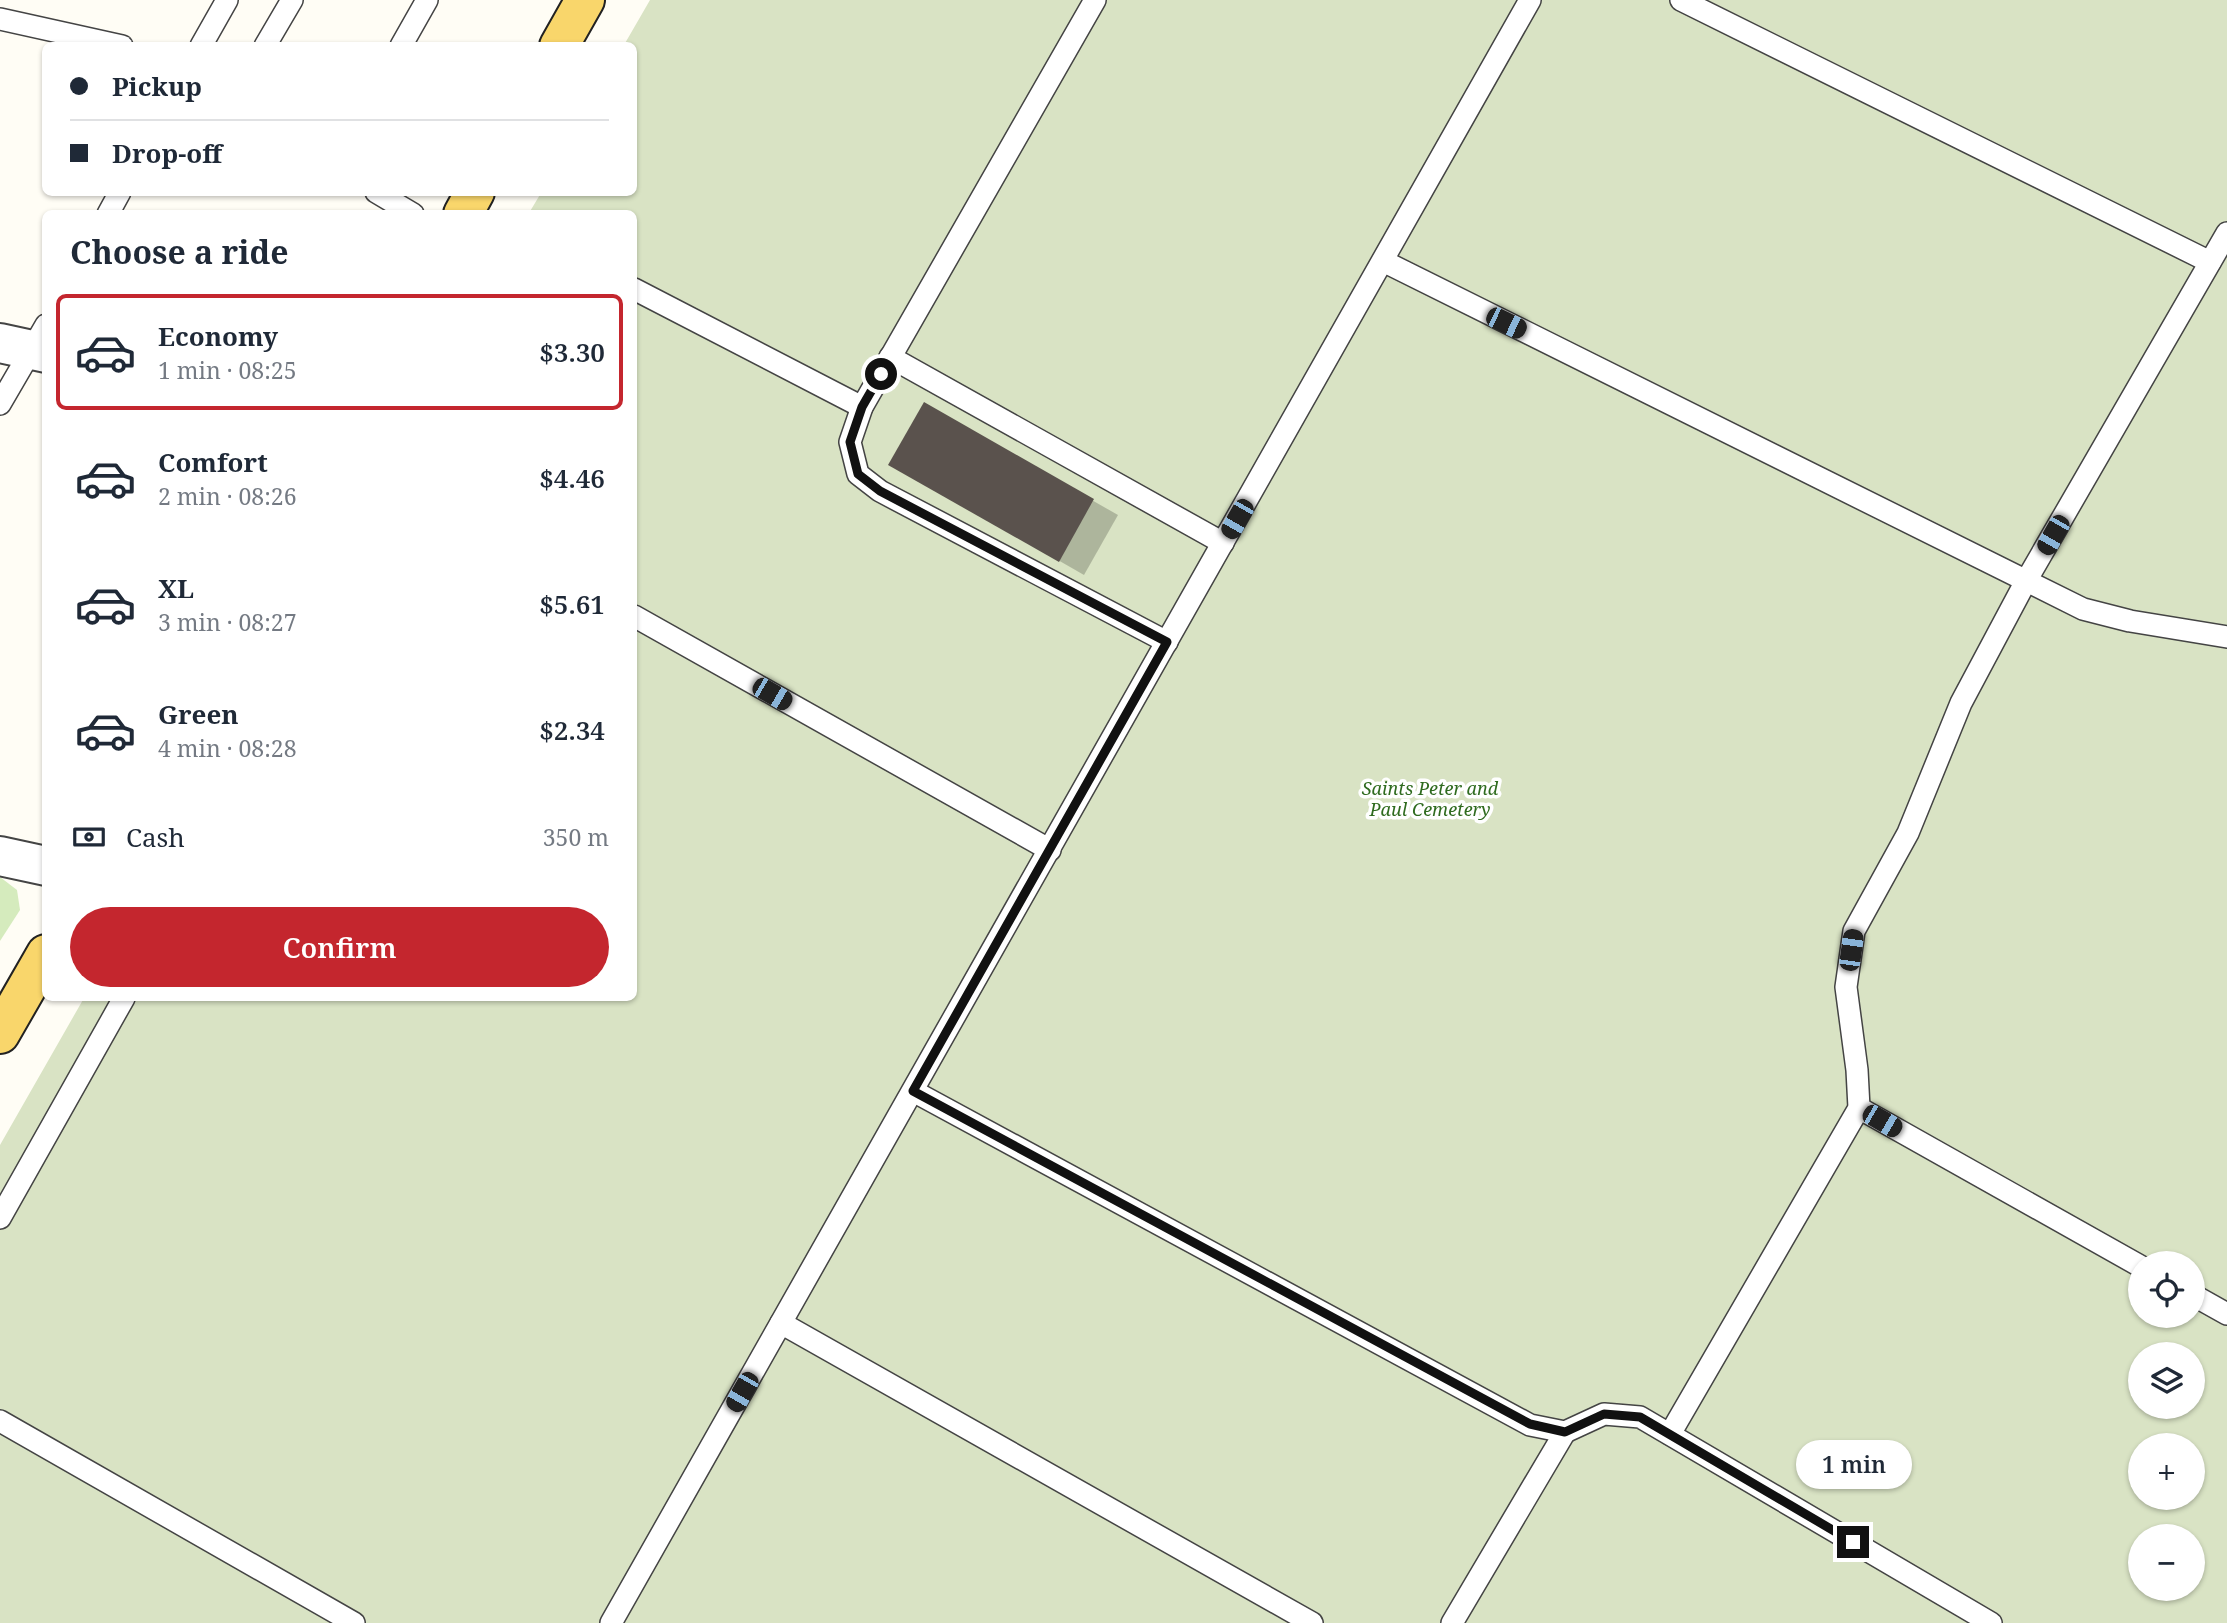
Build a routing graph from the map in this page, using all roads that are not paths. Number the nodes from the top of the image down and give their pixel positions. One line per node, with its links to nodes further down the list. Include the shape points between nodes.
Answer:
1 (227, 0): 10 (lane)
2 (292, 0): 11 (lane)
3 (427, 0): 12 (lane)
4 (585, 0): 13 (main road)
5 (1095, 0): 21 (lane)
6 (1530, 0): 17 (lane)
7 (1681, 0): 18 (lane)
8 (0, 19): 9 (lane)
9 (104, 42)
10 (203, 42)
11 (267, 42)
12 (403, 42)
13 (561, 42)
14 (383, 196): 15 (lane)
15 (406, 210)
16 (2227, 233): 18 (lane)
17 (1383, 261): 24 (lane); 25 (lane)
18 (2210, 262): 25 (lane)
19 (637, 291): 23 (lane)
20 (31, 343): 22 (lane)
21 (890, 357): 23 (lane); 24 (lane)
22 (0, 404)
23 (862, 407): 28 (lane, via 850,442 858,474 873,486)
24 (1223, 542): 28 (lane)
25 (2026, 581): 27 (lane, via 2083,609); 36 (lane, via 1961,702 1908,833 1854,931 1846,987)
26 (637, 618): 29 (lane)
27 (2227, 637)
28 (1167, 642): 29 (lane)
29 (1050, 850): 35 (lane)
30 (0, 856): 31 (street)
31 (42, 865)
32 (42, 961): 34 (main road)
33 (122, 1001): 37 (lane)
34 (0, 1034)
35 (913, 1091): 41 (lane); 43 (lane, via 1530,1424)
36 (1859, 1108): 38 (lane); 44 (lane)
37 (0, 1218)
38 (2128, 1259)
39 (2205, 1302): 40 (lane)
40 (2227, 1314)
41 (782, 1323): 46 (lane); 47 (lane)
42 (0, 1421): 45 (lane)
43 (1565, 1432): 44 (lane, via 1604,1414 1640,1417); 48 (lane)
44 (1670, 1434): 49 (lane)
45 (354, 1623)
46 (611, 1623)
47 (1312, 1623)
48 (1452, 1623)
49 (1991, 1623)

